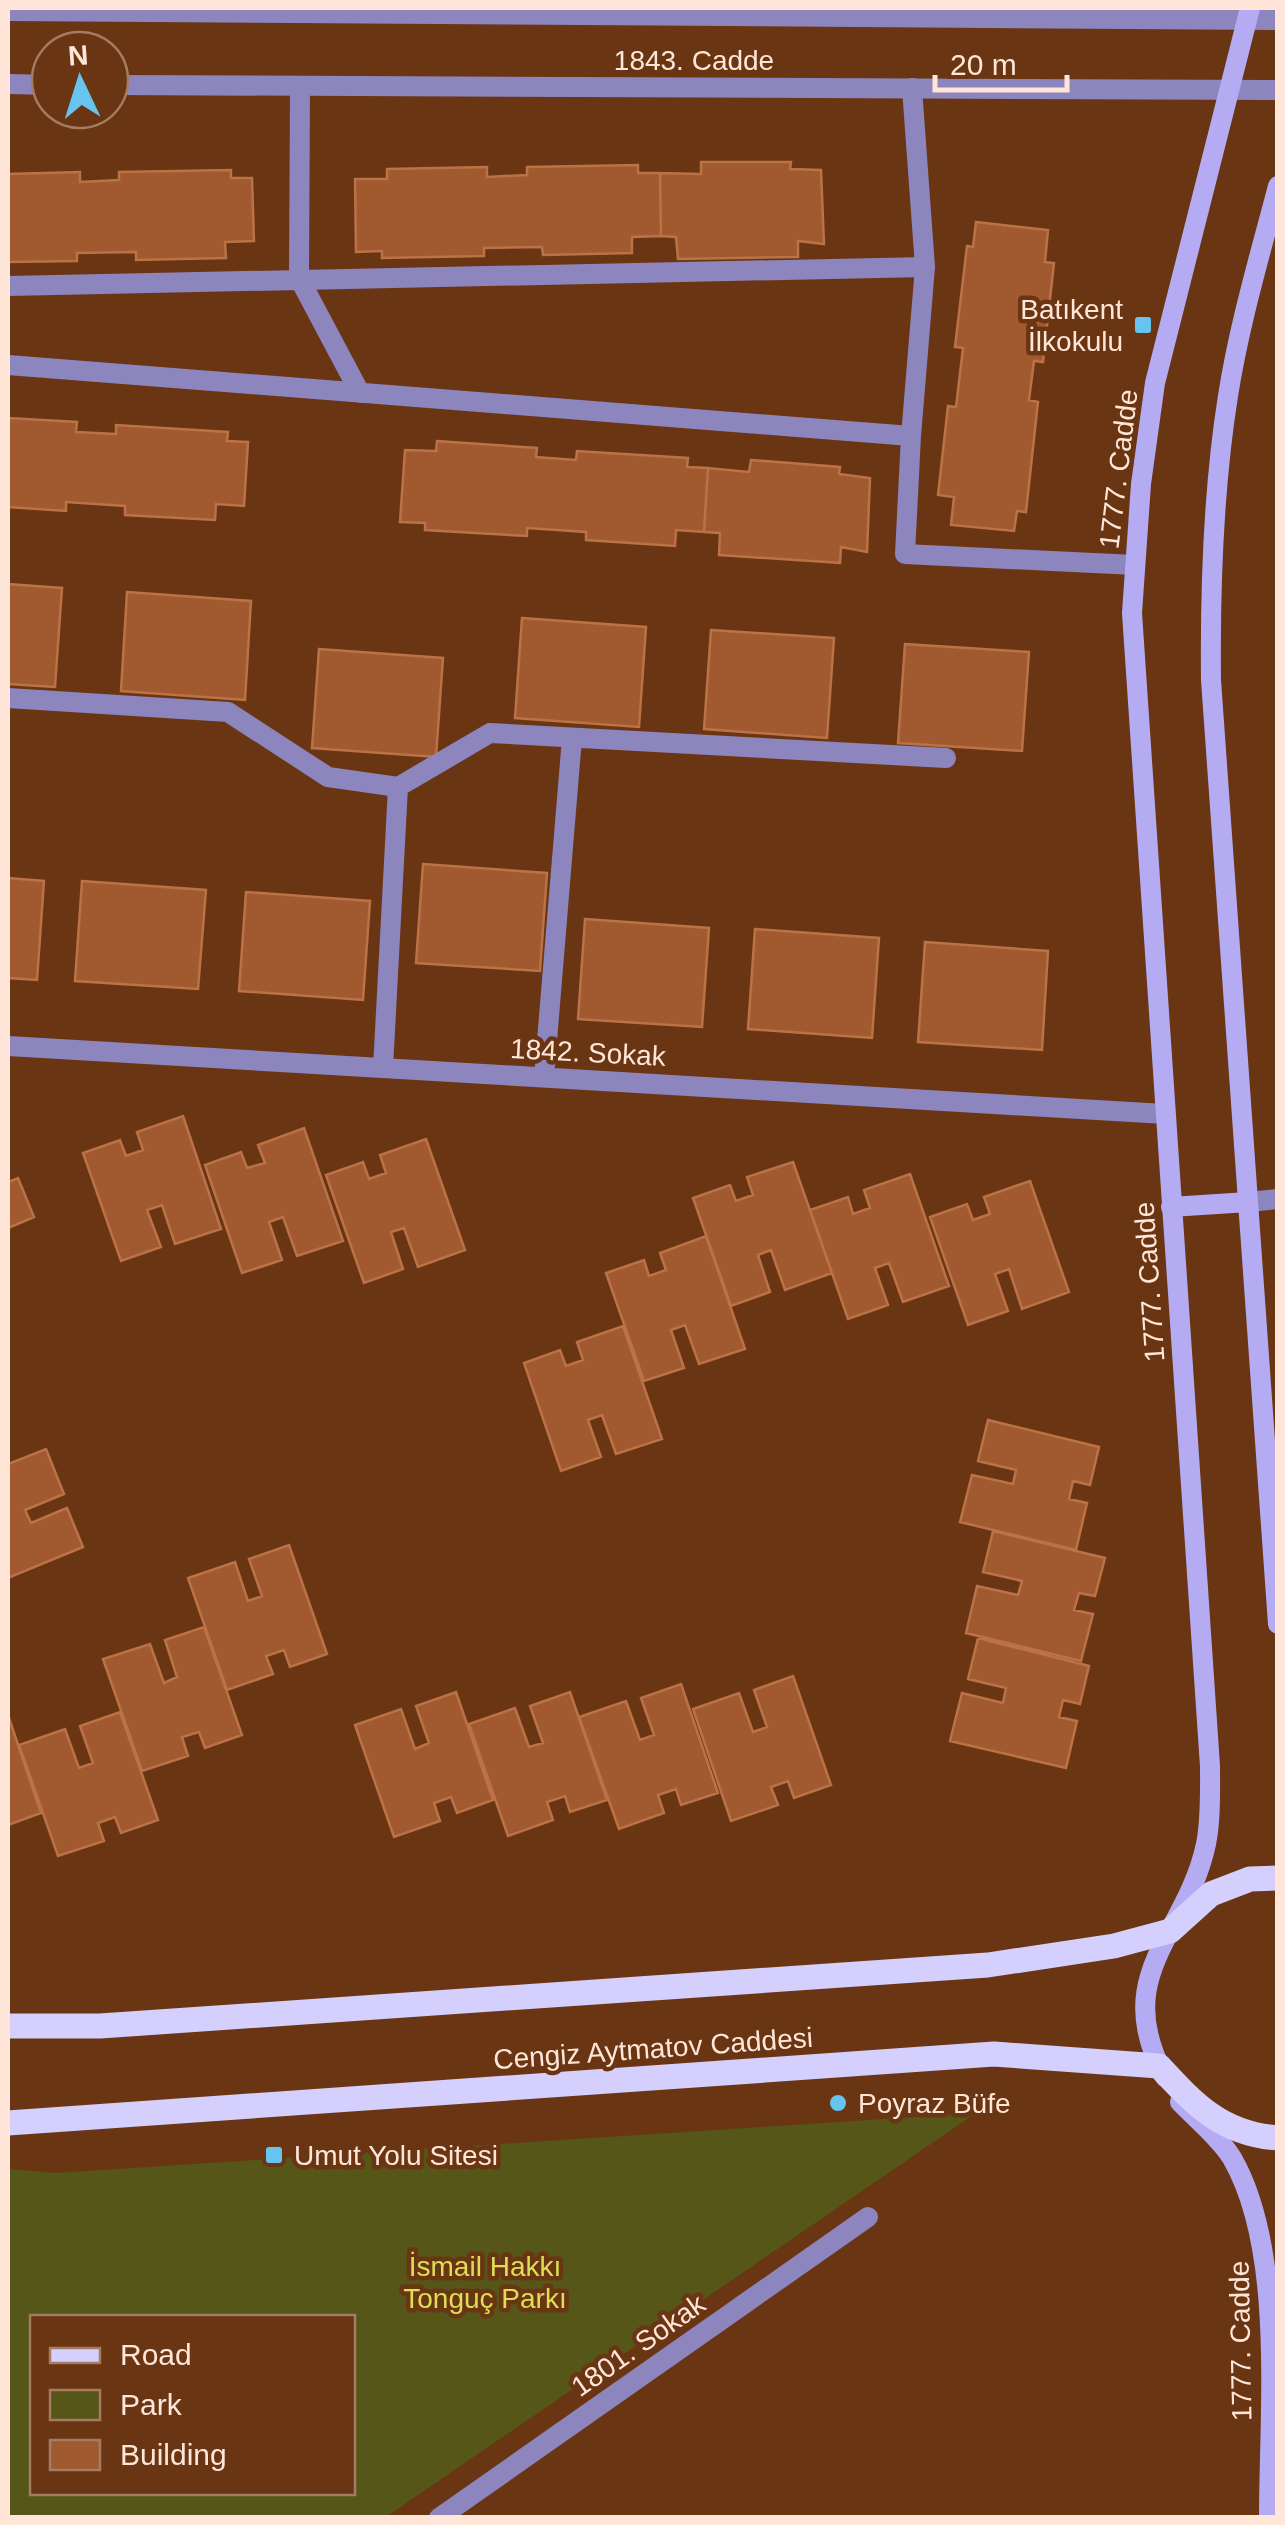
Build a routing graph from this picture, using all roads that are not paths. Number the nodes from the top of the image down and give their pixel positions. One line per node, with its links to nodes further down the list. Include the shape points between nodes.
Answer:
1 (8, 11): 2 (street, 1843. Cadde)
2 (1248, 14): 3 (street, 1843. Cadde); 7 (main road, 1777. Cadde)
3 (1278, 20)
4 (130, 85): 5 (street, 1843. Cadde)
5 (300, 86): 6 (street, 1843. Cadde); 11 (street)
6 (912, 88): 7 (street, 1843. Cadde); 10 (street)
7 (1228, 90): 8 (street, 1843. Cadde); 16 (main road, 1777. Cadde, via 1155,383)
8 (1278, 90)
9 (1278, 186): 26 (main road, via 1228,394 1212,572 1212,680)
10 (925, 267): 11 (street); 15 (street)
11 (299, 278): 12 (street); 14 (street)
12 (8, 286)
13 (8, 365): 14 (street)
14 (360, 394): 15 (street)
15 (910, 436): 16 (street, via 905,554)
16 (1135, 565): 24 (main road, 1777. Cadde, via 1134,682)
17 (8, 698): 20 (street, via 228,712 328,777)
18 (572, 738): 19 (street); 20 (street, via 490,734); 23 (street)
19 (946, 758)
20 (398, 788): 22 (street)
21 (8, 1046): 22 (street, 1842. Sokak)
22 (383, 1068): 23 (street, 1842. Sokak)
23 (544, 1077): 24 (street, 1842. Sokak)
24 (1165, 1114): 27 (main road, 1777. Cadde)
25 (1278, 1200): 26 (street)
26 (1248, 1202): 27 (main road); 28 (main road)
27 (1171, 1207): 30 (main road, 1777. Cadde, via 1210,1777 1206,1844)
28 (1278, 1624)
29 (1278, 1878): 30 (main road, via 1250,1879 1211,1894)
30 (1170, 1931): 31 (main road, via 988,1965 100,2026); 32 (main road, 1777. Cadde, via 1154,1957 1144,2001)
31 (8, 2026)
32 (1158, 2066): 33 (main road, Cengiz Aytmatov Caddesi, via 994,2054); 34 (main road, via 1237,2133); 37 (main road, 1777. Cadde, via 1176,2098 1231,2155 1260,2226 1270,2274)
33 (8, 2123)
34 (1278, 2138)
35 (868, 2217): 36 (street, 1801. Sokak)
36 (439, 2518)
37 (1269, 2518)

